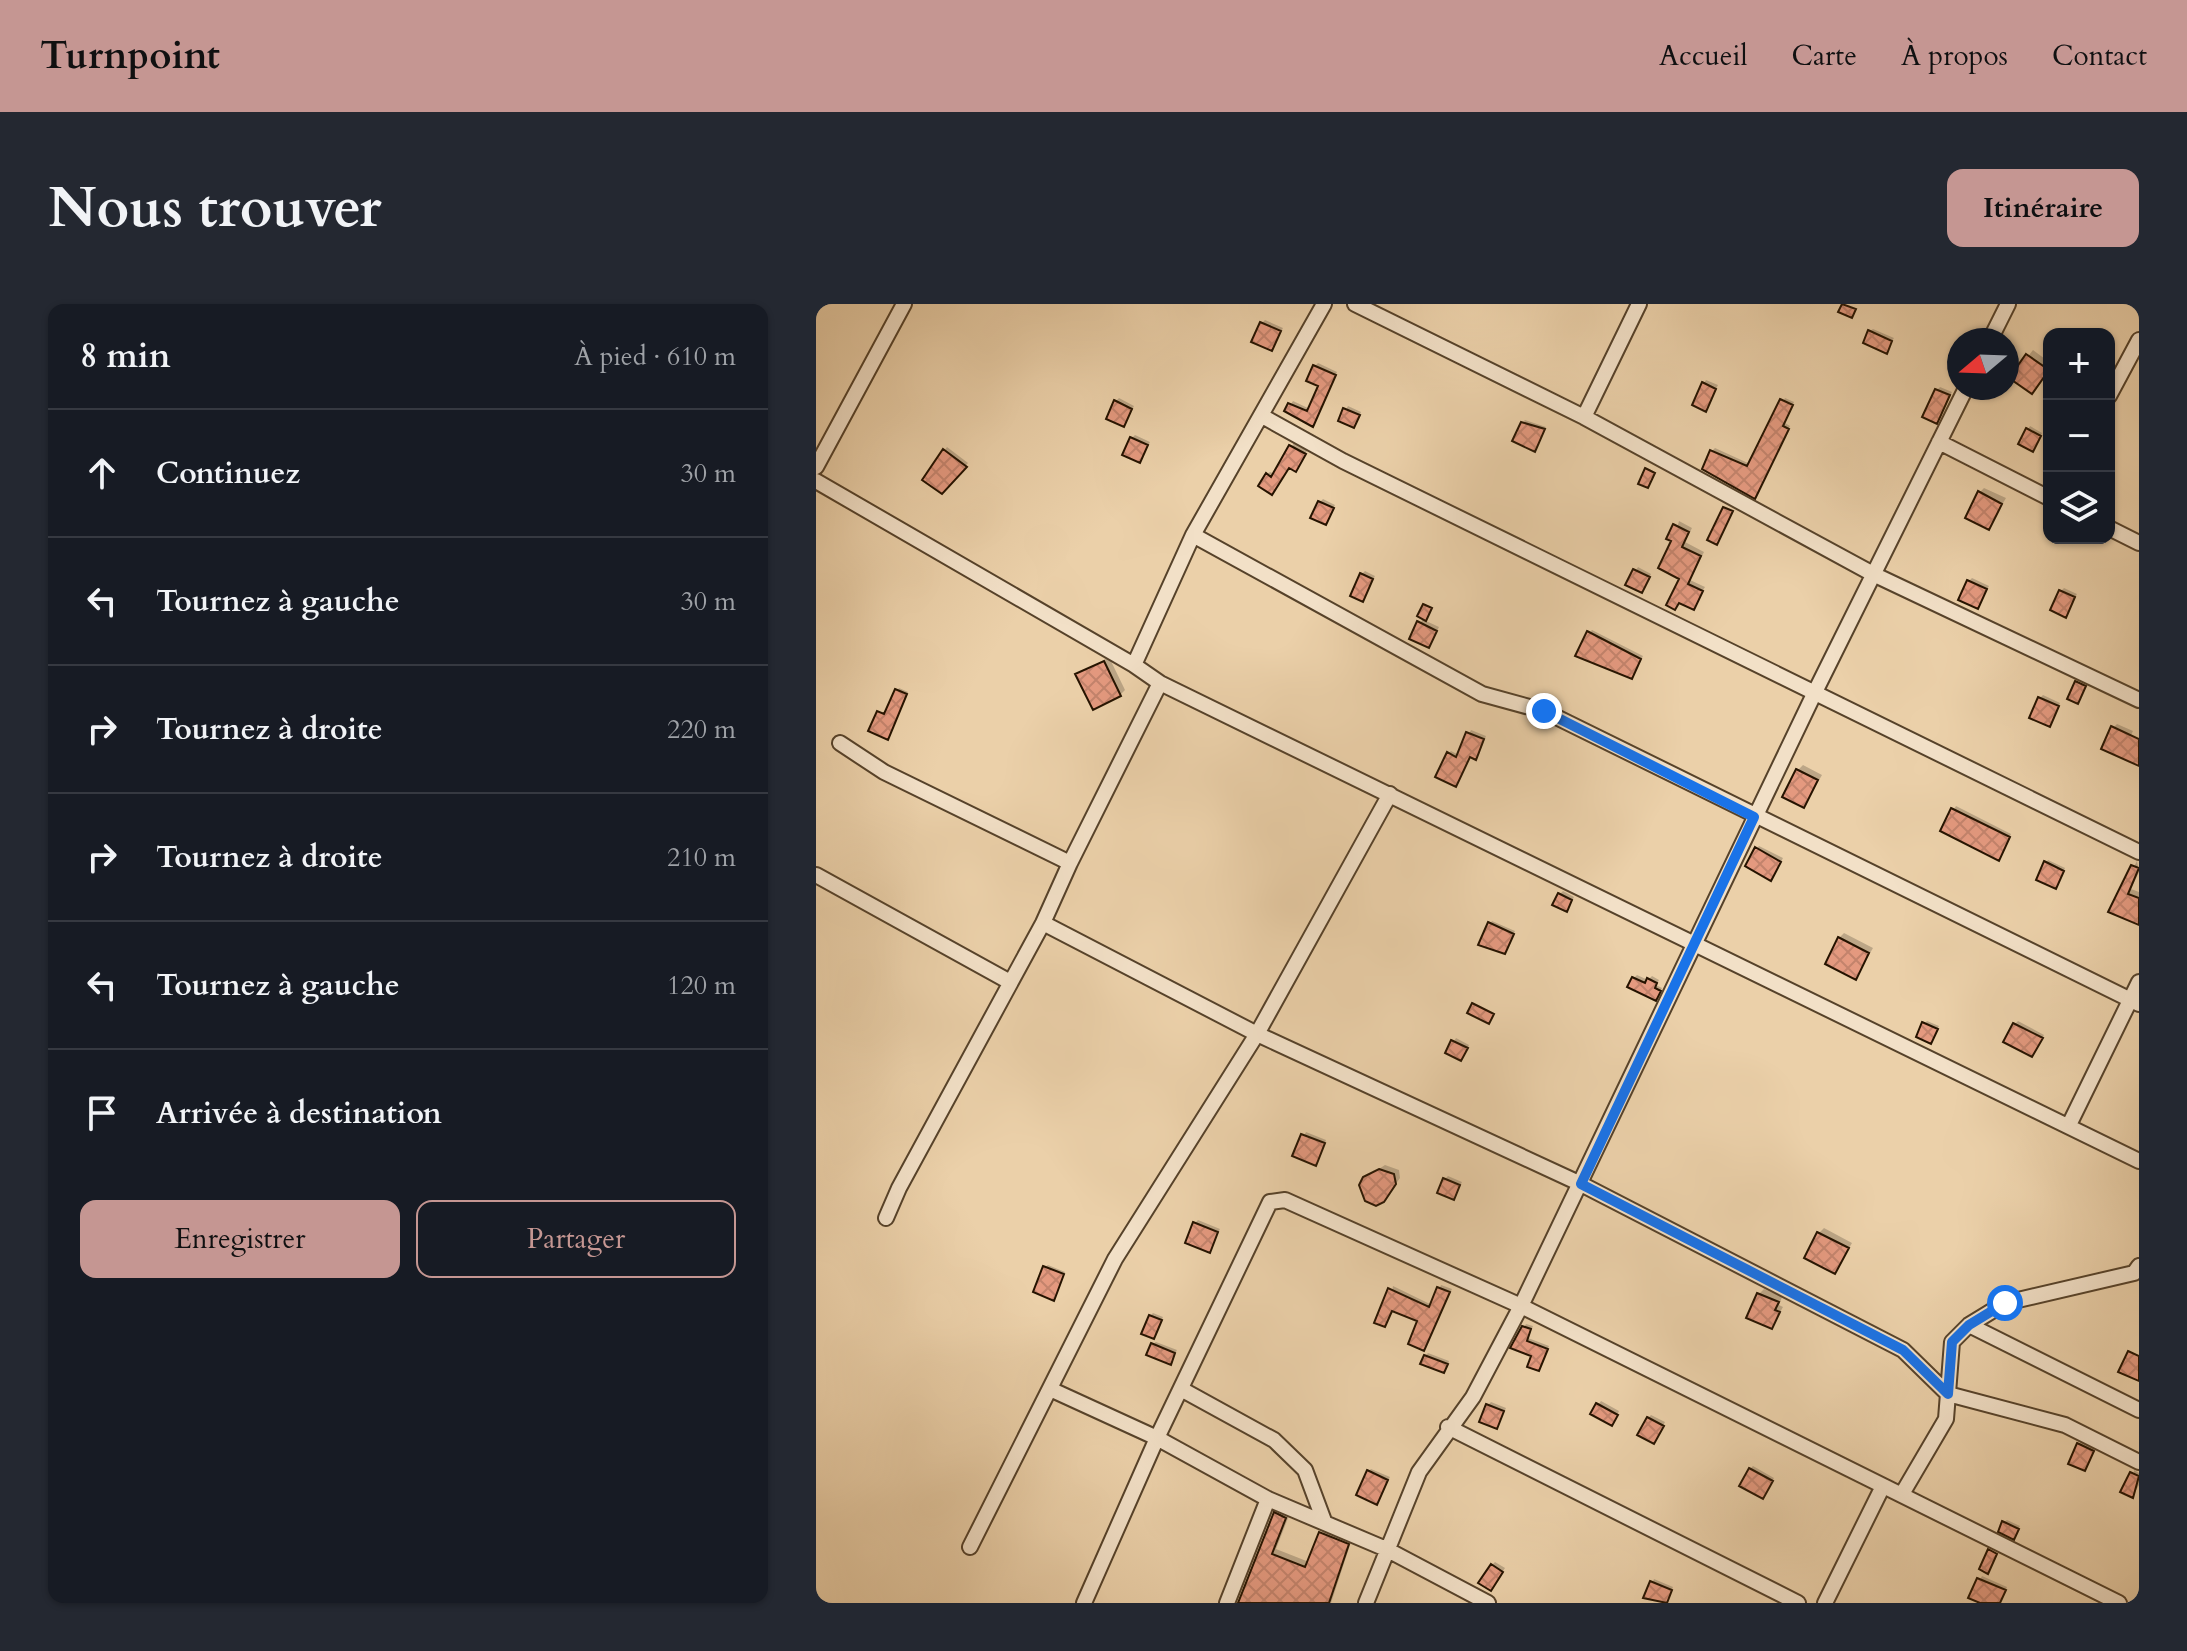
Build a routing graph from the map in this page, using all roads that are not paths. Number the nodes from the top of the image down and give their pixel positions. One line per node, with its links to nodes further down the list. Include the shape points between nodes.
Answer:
1 (904, 304): 13 (street)
2 (1324, 304): 10 (street)
3 (1355, 304): 11 (street)
4 (1639, 304): 11 (street)
5 (2008, 304): 6 (street)
6 (1996, 328)
7 (2139, 340): 8 (street)
8 (2115, 385)
9 (1960, 400): 12 (street)
10 (1262, 416): 17 (street); 22 (street, via 1371,475)
11 (1584, 417): 19 (street)
12 (1939, 442): 15 (street); 19 (street)
13 (816, 467)
14 (816, 481): 20 (street)
15 (2043, 495)
16 (2115, 531): 18 (street)
17 (1193, 535): 20 (street); 26 (street, via 1482,694 1544,711)
18 (2139, 543)
19 (1873, 574): 22 (street); 23 (street)
20 (1134, 665): 21 (street)
21 (1160, 683): 25 (street); 28 (street)
22 (1815, 692): 26 (street); 27 (street)
23 (2139, 700)
24 (840, 743): 28 (street, via 884,772)
25 (1390, 794): 31 (street); 35 (street)
26 (1754, 817): 31 (street); 34 (street)
27 (2139, 852)
28 (1070, 863): 30 (street)
29 (816, 875): 32 (street)
30 (1043, 923): 32 (street); 35 (street)
31 (1694, 944): 36 (street); 38 (street)
32 (1010, 982): 39 (street)
33 (2139, 982): 34 (street)
34 (2135, 1002): 36 (street)
35 (1257, 1034): 38 (street); 43 (street, via 1115,1259)
36 (2069, 1125): 37 (street)
37 (2139, 1161)
38 (1581, 1184): 41 (street); 45 (street, via 1903,1350)
39 (886, 1218)
40 (2139, 1266): 42 (street, via 2134,1273 2005,1303)
41 (1521, 1306): 44 (street, via 1305,1208 1285,1200 1270,1202); 47 (street, via 1473,1397); 50 (street)
42 (1969, 1325): 45 (street, via 1952,1342); 46 (street)
43 (1050, 1389): 48 (street); 54 (street)
44 (1181, 1389): 48 (street); 53 (street, via 1274,1440 1305,1470)
45 (1948, 1394): 49 (street, via 2065,1425); 51 (street, via 1946,1419)
46 (2139, 1410)
47 (1448, 1427): 55 (street, via 1419,1472); 60 (street)
48 (1157, 1438): 52 (street); 56 (street)
49 (2139, 1462)
50 (1883, 1486): 51 (street); 61 (street)
51 (1902, 1494): 62 (street)
52 (1268, 1499): 53 (street); 57 (street)
53 (1324, 1521): 55 (street)
54 (970, 1547)
55 (1386, 1549): 58 (street); 59 (street)
56 (1084, 1603)
57 (1227, 1603)
58 (1366, 1603)
59 (1488, 1603)
60 (1798, 1603)
61 (1825, 1603)
62 (2119, 1603)

